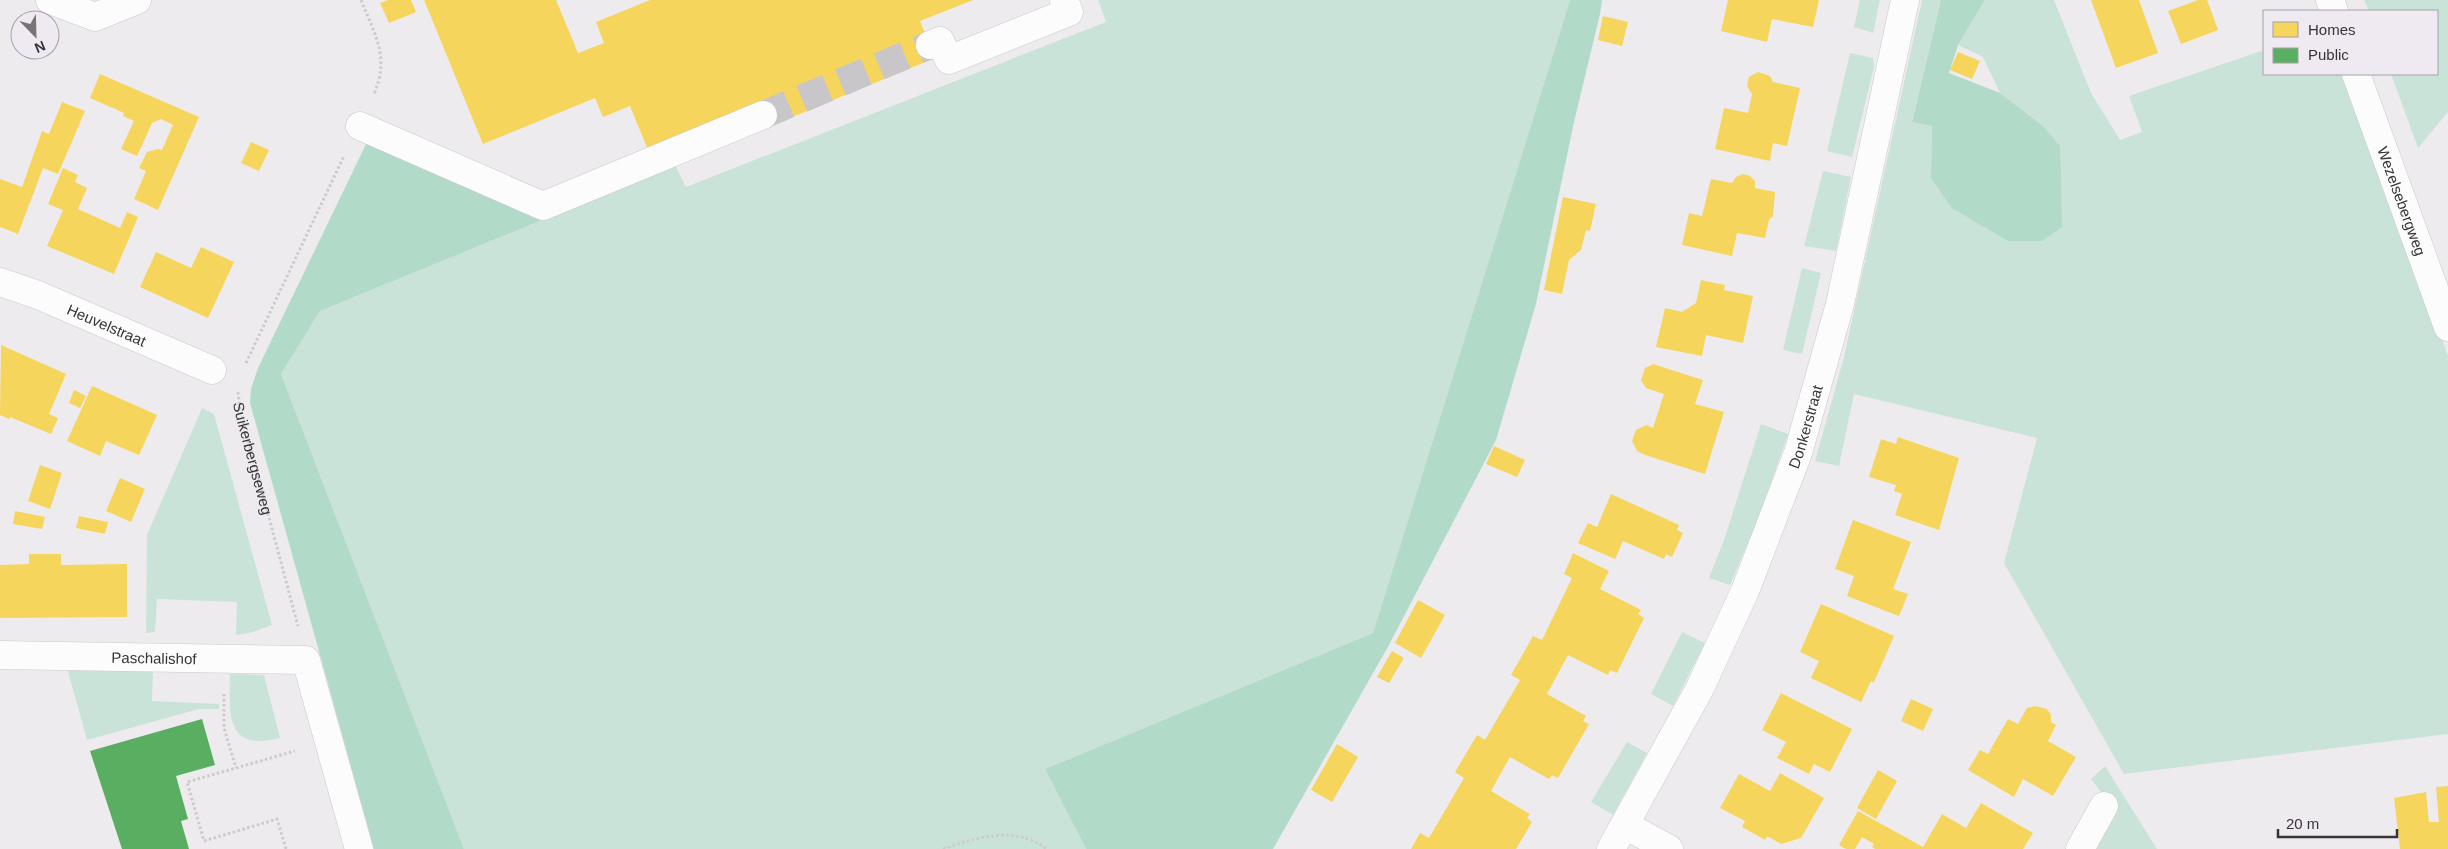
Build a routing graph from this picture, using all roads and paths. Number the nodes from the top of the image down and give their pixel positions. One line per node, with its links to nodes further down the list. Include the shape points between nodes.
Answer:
1 (50, 0): 2 (street, via 95,17)
2 (138, 0)
3 (361, 0): 9 (path, via 379,45 382,65 379,82)
4 (1064, 0): 6 (street, via 1069,12 950,60 940,41)
5 (1906, 0): 21 (street, Donkerstraat, via 1840,304 1798,454 1745,591 1699,690)
6 (930, 45)
7 (2356, 75): 11 (street, Wezelsebergweg)
8 (763, 115): 9 (street, via 543,206)
9 (360, 126): 13 (path)
10 (0, 282): 12 (street, Heuvelstraat, via 38,295)
11 (2448, 327)
12 (212, 370)
13 (242, 370)
14 (238, 386): 17 (path, Suikerbergseweg, via 240,409)
15 (0, 655): 16 (street, Paschalishof)
16 (226, 658): 17 (street, Paschalishof); 19 (path, via 222,712)
17 (306, 660): 23 (street)
18 (296, 751): 19 (path)
19 (236, 768): 22 (path, via 188,782 204,841 277,820)
20 (2104, 806): 28 (street)
21 (1625, 825): 26 (street, Donkerstraat); 27 (street)
22 (286, 849)
23 (359, 849)
24 (943, 849): 25 (path, via 998,834 1021,836)
25 (1047, 849)
26 (1611, 849)
27 (1668, 849)
28 (2080, 849)

